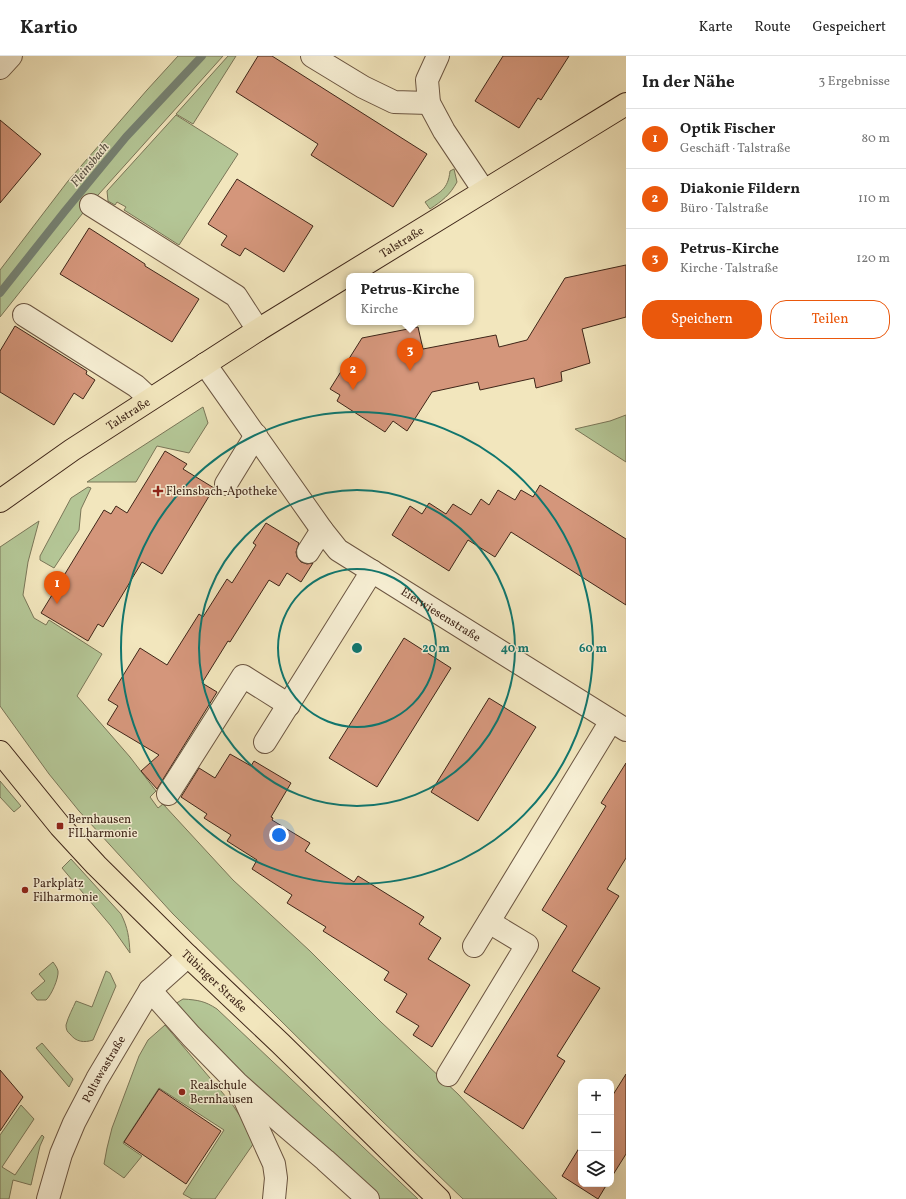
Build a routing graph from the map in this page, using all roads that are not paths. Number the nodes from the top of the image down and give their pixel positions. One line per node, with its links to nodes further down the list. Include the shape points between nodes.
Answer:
1 (11, 56): 4 (street)
2 (312, 56): 5 (street, via 363,87 394,102)
3 (438, 56): 5 (street, via 427,80)
4 (0, 68)
5 (429, 103): 7 (street, via 444,131)
6 (626, 104): 7 (main road, Talstraße)
7 (484, 191): 9 (main road, Talstraße)
8 (91, 205): 12 (street, via 236,296)
9 (351, 273)
10 (346, 276): 12 (main road, Talstraße)
11 (24, 315): 14 (street, via 136,386)
12 (258, 330): 13 (main road, Talstraße)
13 (205, 364): 14 (main road, Talstraße); 15 (street, Eierwiesenstraße)
14 (150, 399): 17 (main road, Talstraße)
15 (256, 436): 16 (street); 18 (street, Eierwiesenstraße)
16 (226, 484)
17 (0, 501)
18 (322, 530): 19 (street); 20 (street, Eierwiesenstraße, via 338,550)
19 (308, 552)
20 (372, 571): 21 (street); 22 (street, Eierwiesenstraße)
21 (289, 705): 23 (street); 25 (street, via 243,676)
22 (619, 725): 26 (street, Eierwiesenstraße)
23 (265, 742)
24 (0, 752): 28 (main road, Tübinger Straße, via 60,826)
25 (168, 794)
26 (489, 922): 27 (street, Eierwiesenstraße); 30 (street, via 527,945)
27 (474, 946)
28 (188, 956): 29 (street, Poltawastraße); 35 (main road, Tübinger Straße)
29 (150, 990): 31 (street); 32 (street, Poltawastraße, via 74,1123 61,1154)
30 (448, 1075)
31 (237, 1083): 33 (street, via 274,1164); 34 (street)
32 (48, 1199)
33 (274, 1199)
34 (368, 1199)
35 (439, 1199)

